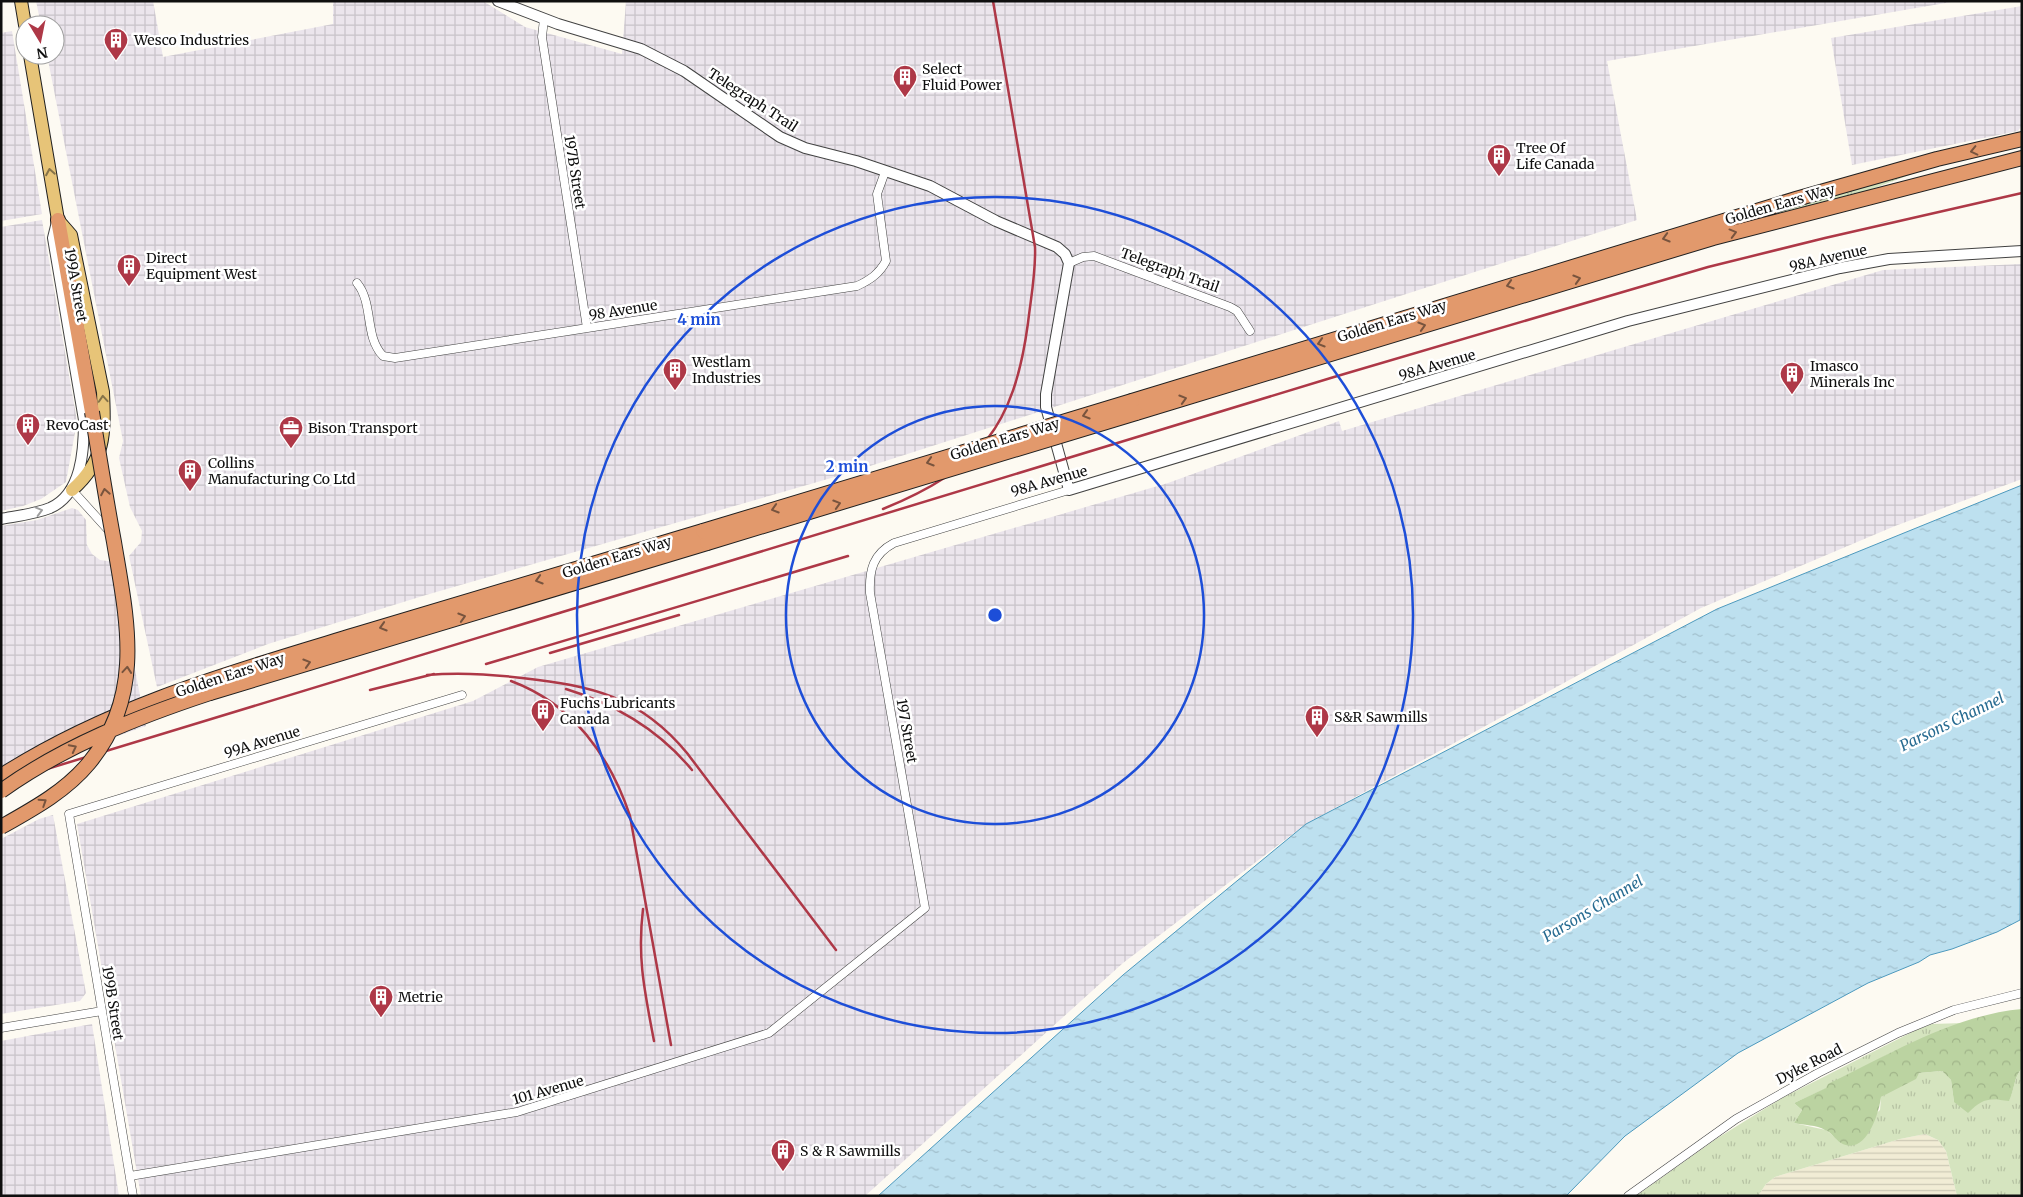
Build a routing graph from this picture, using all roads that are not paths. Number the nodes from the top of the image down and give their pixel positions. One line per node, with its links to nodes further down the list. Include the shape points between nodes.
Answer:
1 (21, 1): 3 (main road)
2 (498, 1): 4 (street, Telegraph Trail)
3 (23, 15)
4 (544, 19): 8 (street, Telegraph Trail, via 641,49 684,71 780,137); 13 (street, 197B Street, via 542,37)
5 (32, 65): 9 (main road, 199A Street, one-way to 5)
6 (2022, 139): 15 (highway, Golden Ears Way, one-way to 15, via 1787,202)
7 (2022, 158): 15 (highway, Golden Ears Way, one-way to 7, via 1688,246)
8 (885, 172): 11 (street, Telegraph Trail, via 930,186 1057,247); 13 (street, 98 Avenue, via 877,194 886,261 882,270 869,280 857,286)
9 (58, 220): 16 (street, 199A Street, via 53,238 84,420 83,450); 16 (main road, one-way to 9, via 94,467 101,445 103,392 71,234); 26 (highway, one-way to 9, bridge, via 54,795 89,763 111,729 124,690 129,655 126,619)
10 (2022, 251): 17 (street, 98A Avenue, via 1889,259 1840,268 1628,321)
11 (1069, 262): 14 (street, Telegraph Trail, via 1094,256 1230,307 1237,311); 17 (street, via 1046,394 1046,407)
12 (357, 283): 13 (street, 98 Avenue, via 365,293 374,343 383,356 396,358)
13 (587, 328)
14 (1250, 331)
15 (1134, 407): 21 (highway, Golden Ears Way, bridge)
16 (72, 490): 18 (street, one-way to 16, via 47,509); 19 (street)
17 (1069, 490): 20 (street, 98A Avenue, via 894,543)
18 (1, 519)
19 (114, 537)
20 (875, 560): 27 (street, 197 Street, via 870,571 870,593)
21 (208, 687): 23 (highway, Golden Ears Way, via 90,727 44,749); 24 (highway, Golden Ears Way, one-way to 21, bridge, via 54,758)
22 (462, 695): 25 (street, 99A Avenue)
23 (1, 776)
24 (1, 791)
25 (69, 814): 29 (street, 199B Street)
26 (1, 827)
27 (925, 908): 31 (street, 101 Avenue, via 770,1033 517,1112)
28 (2022, 993): 33 (street, Dyke Road, via 1954,1010 1898,1033 1818,1074 1736,1119)
29 (102, 1011): 30 (street); 31 (street, 199B Street)
30 (1, 1028)
31 (130, 1176): 32 (street, 199B Street)
32 (133, 1196)
33 (1628, 1196)

